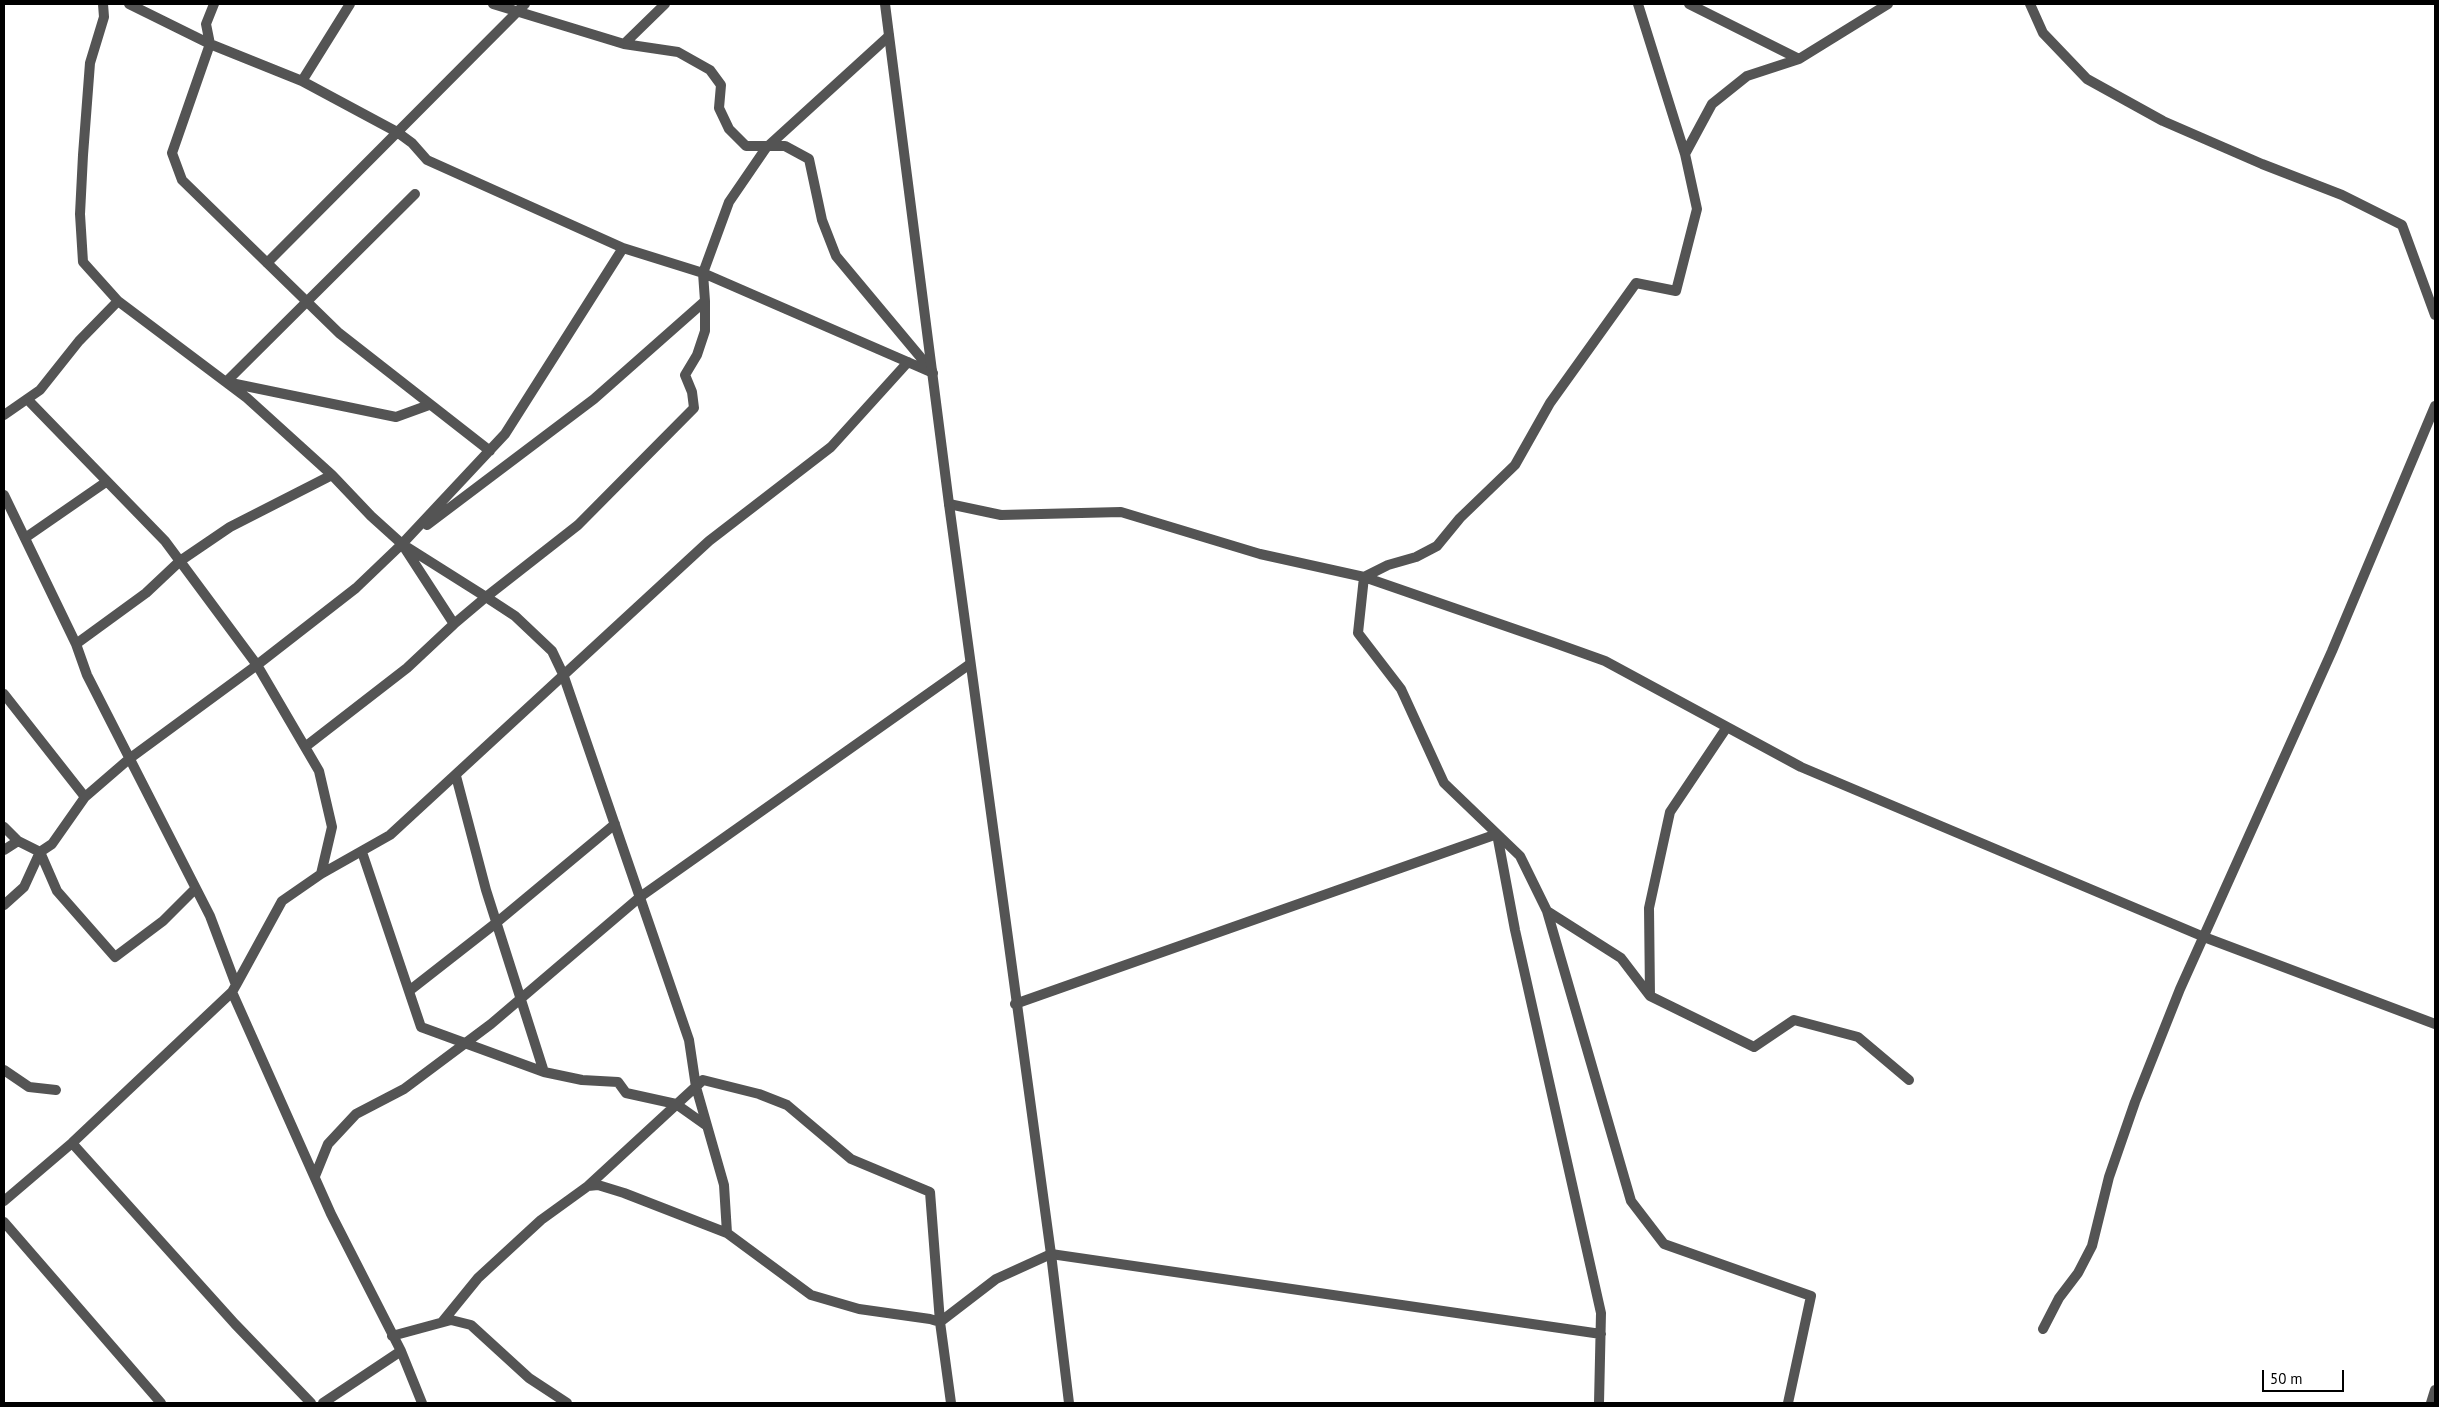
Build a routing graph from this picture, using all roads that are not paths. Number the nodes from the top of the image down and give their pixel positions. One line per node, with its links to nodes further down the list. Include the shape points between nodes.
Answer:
1 (103, 4): 26 (street, via 104,17 90,63 80,214 83,262)
2 (129, 4): 15 (street)
3 (214, 4): 15 (street, via 206,24)
4 (350, 4): 18 (street)
5 (493, 4): 13 (street)
6 (525, 4): 13 (street)
7 (665, 4): 16 (street)
8 (885, 4): 14 (street)
9 (1638, 4): 21 (street)
10 (1689, 4): 17 (street)
11 (1888, 4): 17 (street)
12 (2030, 4): 29 (street, via 2043,32 2086,79 2163,121 2342,195 2402,225)
13 (517, 11): 16 (street); 19 (street)
14 (889, 36): 20 (street); 31 (street)
15 (210, 44): 18 (street); 24 (street, via 172,153 182,180)
16 (624, 44): 20 (street, via 678,52 710,70 721,85 719,108 729,130 746,146)
17 (1799, 59): 21 (street, via 1747,76 1712,104)
18 (302, 81): 19 (street)
19 (397, 132): 23 (street, via 427,160); 24 (street)
20 (766, 148): 25 (street, via 729,202); 31 (street, via 784,146 809,160 822,220 836,256)
21 (1685, 154): 45 (street, via 1697,209 1676,291 1636,282 1550,403 1515,465 1460,518 1437,546)
22 (415, 194): 28 (street)
23 (623, 248): 25 (street); 37 (street, via 505,434)
24 (267, 262): 28 (street)
25 (703, 273): 27 (street); 30 (street)
26 (118, 301): 32 (street); 33 (street)
27 (705, 301): 43 (street, via 594,398); 46 (street, via 705,331 697,355 685,375 694,408 578,525)
28 (307, 302): 32 (street); 34 (street, via 339,333)
29 (2435, 316)
30 (908, 362): 31 (street); 51 (street, via 830,447 709,540 636,611)
31 (933, 373): 41 (street)
32 (226, 382): 34 (street, via 396,417); 38 (street)
33 (28, 400): 36 (street); 39 (street)
34 (430, 405): 37 (street)
35 (2435, 406): 71 (street, via 2332,651)
36 (4, 415)
37 (490, 451): 43 (street)
38 (332, 476): 43 (street); 44 (street, via 230,527)
39 (106, 482): 42 (street); 44 (street, via 165,541)
40 (4, 495): 42 (street)
41 (948, 504): 45 (street, via 1001,515 1121,512 1260,554); 49 (street)
42 (25, 538): 48 (street)
43 (402, 544): 46 (street); 47 (street); 50 (street, via 356,588)
44 (180, 561): 48 (street, via 146,593); 50 (street)
45 (1364, 577): 53 (street, via 1605,661); 60 (street, via 1358,633 1401,689 1444,783)
46 (486, 597): 47 (street); 51 (street, via 515,616 552,651)
47 (454, 624): 54 (street, via 407,668)
48 (76, 644): 55 (street, via 87,675)
49 (970, 664): 67 (street); 76 (street)
50 (257, 665): 54 (street); 55 (street)
51 (563, 674): 56 (street); 58 (street)
52 (4, 694): 57 (street)
53 (1727, 727): 71 (street, via 1801,767); 74 (street, via 1670,812 1649,908)
54 (305, 747): 65 (street, via 318,772 332,827)
55 (129, 759): 57 (street); 66 (street)
56 (456, 776): 64 (street, via 390,835); 70 (street)
57 (85, 797): 63 (street, via 52,844)
58 (615, 824): 67 (street); 70 (street)
59 (4, 827): 61 (street)
60 (1497, 834): 69 (street, via 1520,856); 76 (street); 96 (street, via 1515,930 1601,1313)
61 (18, 841): 62 (street); 63 (street)
62 (4, 850)
63 (40, 852): 66 (street, via 57,891 115,957 164,921); 68 (street, via 24,887)
64 (362, 852): 65 (street); 73 (street)
65 (321, 874): 72 (street, via 282,901)
66 (195, 889): 72 (street, via 210,916)
67 (640, 897): 75 (street); 82 (street, via 689,1040)
68 (4, 905)
69 (1548, 911): 74 (street, via 1621,958); 108 (street, via 1631,1201 1664,1244 1811,1296)
70 (496, 924): 73 (street); 75 (street)
71 (2204, 937): 77 (street); 95 (street, via 2135,1102 2109,1177 2092,1246)
72 (234, 988): 86 (street); 87 (street)
73 (409, 991): 78 (street, via 421,1027)
74 (1650, 996): 81 (street, via 1754,1047 1794,1020 1858,1037)
75 (520, 999): 78 (street); 80 (street)
76 (1015, 1004): 92 (street)
77 (2435, 1024)
78 (467, 1043): 80 (street); 87 (street, via 404,1089 356,1114 328,1144)
79 (4, 1070): 83 (street, via 29,1087)
80 (544, 1072): 84 (street, via 582,1080 618,1082 626,1093)
81 (1909, 1080)
82 (696, 1087): 84 (street); 85 (street); 94 (street, via 703,1080 759,1094 787,1105 851,1159 930,1192)
83 (56, 1090)
84 (676, 1104): 85 (street); 88 (street)
85 (707, 1126): 91 (street, via 724,1185)
86 (72, 1143): 89 (street); 101 (street)
87 (315, 1176): 97 (street)
88 (588, 1186): 91 (street, via 598,1185 624,1193); 93 (street, via 541,1220 478,1278)
89 (4, 1201)
90 (4, 1222): 100 (street)
91 (727, 1234): 94 (street, via 811,1295 859,1309)
92 (1051, 1254): 94 (street, via 996,1279); 96 (street); 106 (street)
93 (443, 1321): 97 (street); 104 (street, via 471,1325 529,1378)
94 (940, 1322): 105 (street)
95 (2043, 1329)
96 (1601, 1334): 107 (street)
97 (392, 1336): 98 (street)
98 (401, 1351): 102 (street); 103 (street)
99 (2435, 1390): 109 (street)
100 (161, 1403)
101 (311, 1403)
102 (323, 1403)
103 (422, 1403)
104 (567, 1403)
105 (950, 1403)
106 (1069, 1403)
107 (1599, 1403)
108 (1788, 1403)
109 (2431, 1403)

